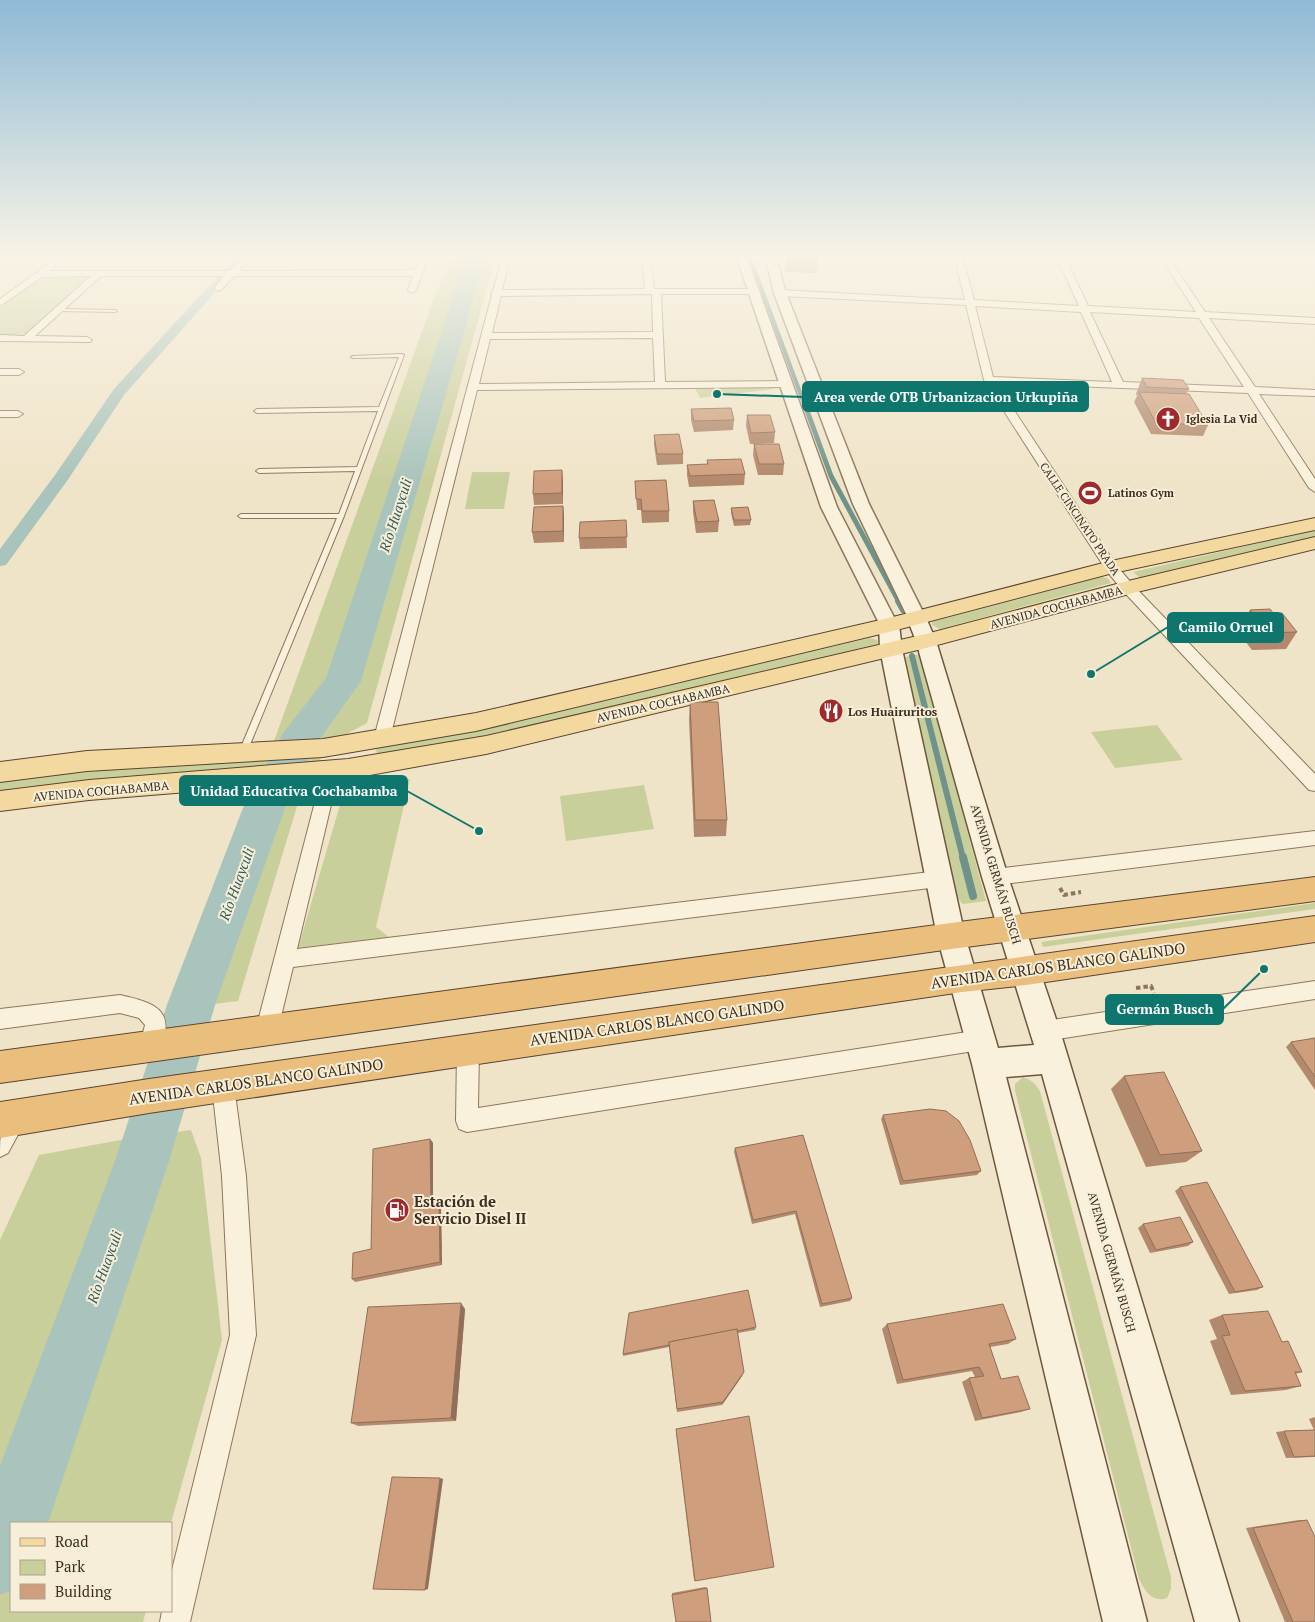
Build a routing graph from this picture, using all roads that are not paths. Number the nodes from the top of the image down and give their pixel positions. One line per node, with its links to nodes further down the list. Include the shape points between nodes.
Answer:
1 (35, 331): 12 (street)
2 (486, 331): 10 (street)
3 (657, 331): 9 (street)
4 (767, 331): 18 (street)
5 (795, 331): 37 (street, AVENIDA GERMÁN BUSCH, via 866,515)
6 (976, 331): 17 (street, CALLE CINCINATO PRADA)
7 (1095, 331): 20 (street)
8 (1212, 331): 22 (street)
9 (658, 335): 10 (street); 19 (street)
10 (485, 336): 21 (street)
11 (0, 338): 12 (street)
12 (26, 338): 13 (street)
13 (87, 340)
14 (353, 357): 24 (lane, via 402,355)
15 (0, 372): 16 (street)
16 (20, 372)
17 (989, 380): 20 (street); 35 (street, CALLE CINCINATO PRADA)
18 (786, 384): 19 (street); 38 (street, via 829,507)
19 (660, 385): 21 (street)
20 (1119, 385): 22 (street)
21 (472, 387): 40 (street)
22 (1251, 390): 23 (street); 30 (street)
23 (1315, 393)
24 (382, 409): 25 (lane); 28 (lane)
25 (257, 411)
26 (0, 414): 27 (street)
27 (18, 414)
28 (358, 469): 29 (lane); 32 (lane)
29 (259, 471)
30 (1315, 488)
31 (241, 516): 32 (lane)
32 (340, 516): 42 (lane)
33 (1315, 524): 35 (main road, AVENIDA COCHABAMBA)
34 (1315, 543): 36 (main road, AVENIDA COCHABAMBA)
35 (1111, 568): 36 (street, CALLE CINCINATO PRADA); 37 (main road, AVENIDA COCHABAMBA)
36 (1128, 588): 39 (main road, AVENIDA COCHABAMBA); 45 (street, CALLE CINCINATO PRADA)
37 (917, 618): 38 (main road, AVENIDA COCHABAMBA); 39 (main road, AVENIDA GERMÁN BUSCH)
38 (890, 637): 39 (main road, AVENIDA COCHABAMBA); 40 (main road, AVENIDA COCHABAMBA, via 476,722); 43 (main road, AVENIDA COCHABAMBA, via 486,746); 49 (main road)
39 (926, 641): 48 (main road, AVENIDA GERMÁN BUSCH)
40 (382, 738): 41 (main road, AVENIDA COCHABAMBA)
41 (351, 743): 42 (main road, AVENIDA COCHABAMBA); 43 (main road)
42 (243, 752): 44 (main road, AVENIDA COCHABAMBA, via 87,761)
43 (339, 770): 46 (main road, AVENIDA COCHABAMBA, via 89,790); 54 (street)
44 (0, 772)
45 (1315, 785)
46 (0, 801)
47 (1315, 838): 48 (street)
48 (995, 877): 51 (main road, AVENIDA GERMÁN BUSCH)
49 (938, 879): 53 (main road); 54 (street)
50 (1315, 889): 51 (highway)
51 (1012, 929): 53 (highway); 55 (main road, AVENIDA GERMÁN BUSCH)
52 (1315, 929): 55 (highway, AVENIDA CARLOS BLANCO GALINDO)
53 (952, 936): 56 (main road); 59 (highway)
54 (284, 959): 59 (street)
55 (1026, 971): 56 (highway, AVENIDA CARLOS BLANCO GALINDO); 60 (main road, AVENIDA GERMÁN BUSCH)
56 (962, 978): 62 (highway, AVENIDA CARLOS BLANCO GALINDO); 63 (main road)
57 (1315, 990): 60 (street)
58 (0, 1019): 61 (street, via 120,1004 145,1010 156,1023)
59 (267, 1029): 61 (highway)
60 (1049, 1044): 63 (main road); 69 (main road, AVENIDA GERMÁN BUSCH)
61 (157, 1045): 64 (highway)
62 (468, 1050): 63 (street, via 467,1121); 65 (highway, AVENIDA CARLOS BLANCO GALINDO)
63 (984, 1052): 68 (main road)
64 (0, 1067)
65 (223, 1086): 66 (highway, AVENIDA CARLOS BLANCO GALINDO, via 149,1096); 67 (street, via 234,1176 243,1335)
66 (5, 1128)
67 (176, 1622)
68 (1125, 1622)
69 (1216, 1622)

